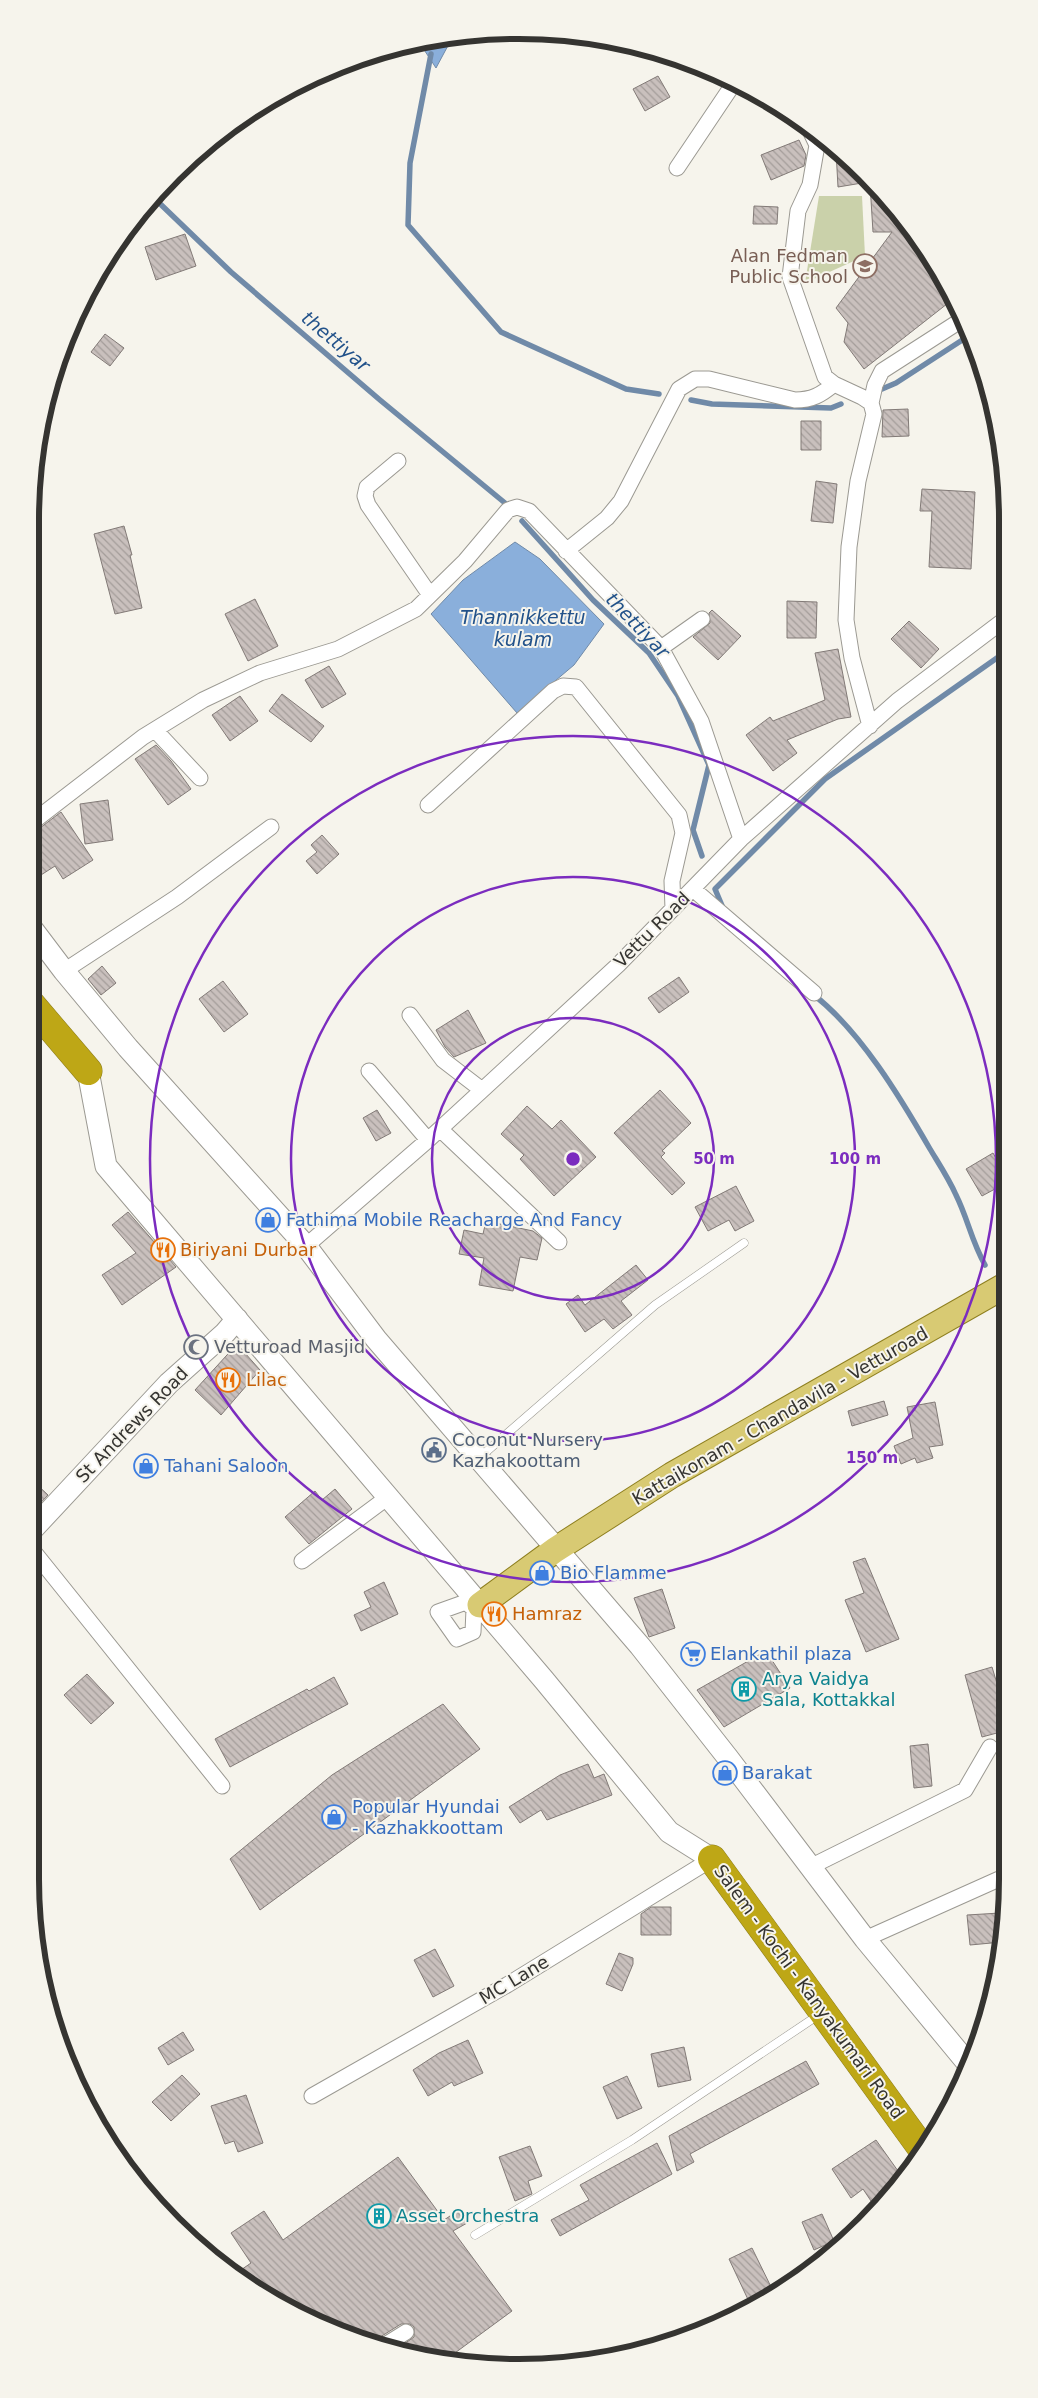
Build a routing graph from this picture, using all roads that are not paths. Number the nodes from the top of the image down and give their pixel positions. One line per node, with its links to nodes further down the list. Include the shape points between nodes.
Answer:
1 (731, 88): 3 (street)
2 (815, 141): 5 (street, via 810,185 798,211 790,277 825,377)
3 (677, 168)
4 (957, 322): 6 (street, via 882,371)
5 (834, 384): 6 (street); 8 (street, via 819,396 795,400 709,378 695,378 679,389 622,502)
6 (871, 403): 13 (street, via 873,426 858,481 849,547 846,620 852,658)
7 (398, 461): 9 (street, via 367,487 365,496)
8 (566, 551): 9 (street, via 529,511 517,507 508,510 465,561); 12 (street)
9 (430, 595): 14 (street, via 416,610 338,649 260,672 203,700)
10 (702, 620): 12 (street)
11 (999, 624): 13 (street, Vettu Road, via 897,701)
12 (661, 648): 19 (street, via 701,721)
13 (870, 726): 19 (street, Vettu Road)
14 (155, 730): 15 (street); 17 (street)
15 (200, 778)
16 (428, 806): 21 (street, via 553,691 563,686 576,687 679,815 683,833 672,881)
17 (39, 817)
18 (271, 827): 23 (street, via 177,897)
19 (741, 838): 20 (street, Vettu Road)
20 (693, 889): 21 (street, Vettu Road); 24 (street)
21 (673, 909): 29 (street, Vettu Road, via 618,965)
22 (39, 938): 23 (street)
23 (64, 972): 34 (street)
24 (814, 993)
25 (39, 1014): 27 (highway)
26 (410, 1014): 29 (street, via 443,1060)
27 (88, 1071): 36 (street, via 106,1166)
28 (369, 1071): 31 (street)
29 (482, 1090): 30 (street, Vettu Road)
30 (440, 1129): 31 (street, Vettu Road); 32 (street)
31 (428, 1140): 34 (street, Vettu Road)
32 (559, 1242)
33 (744, 1243): 37 (lane, via 655,1305)
34 (306, 1246): 37 (street, via 376,1339)
35 (999, 1289): 40 (main road, Kattaikonam - Chandavila - Vetturoad, via 672,1475)
36 (237, 1319): 38 (street); 39 (street, St Andrews Road, via 169,1383)
37 (479, 1458): 40 (street)
38 (388, 1497): 42 (street); 43 (street)
39 (39, 1522)
40 (555, 1550): 43 (main road, Kattaikonam - Chandavila - Vetturoad); 47 (street, via 640,1646)
41 (39, 1558): 45 (street)
42 (302, 1561)
43 (477, 1607): 46 (street, via 669,1832)
44 (990, 1747): 47 (street, via 965,1790)
45 (222, 1786)
46 (712, 1859): 50 (highway, Salem - Kochi - Kanyakumari Road); 52 (street, MC Lane, via 506,1985)
47 (810, 1867): 49 (street)
48 (999, 1879): 49 (street)
49 (865, 1939): 51 (street)
50 (823, 2012): 53 (highway, Salem - Kochi - Kanyakumari Road); 54 (lane, via 632,2140)
51 (964, 2059)
52 (312, 2096)
53 (919, 2144)
54 (476, 2235)
55 (406, 2332): 56 (street)
56 (391, 2342)

